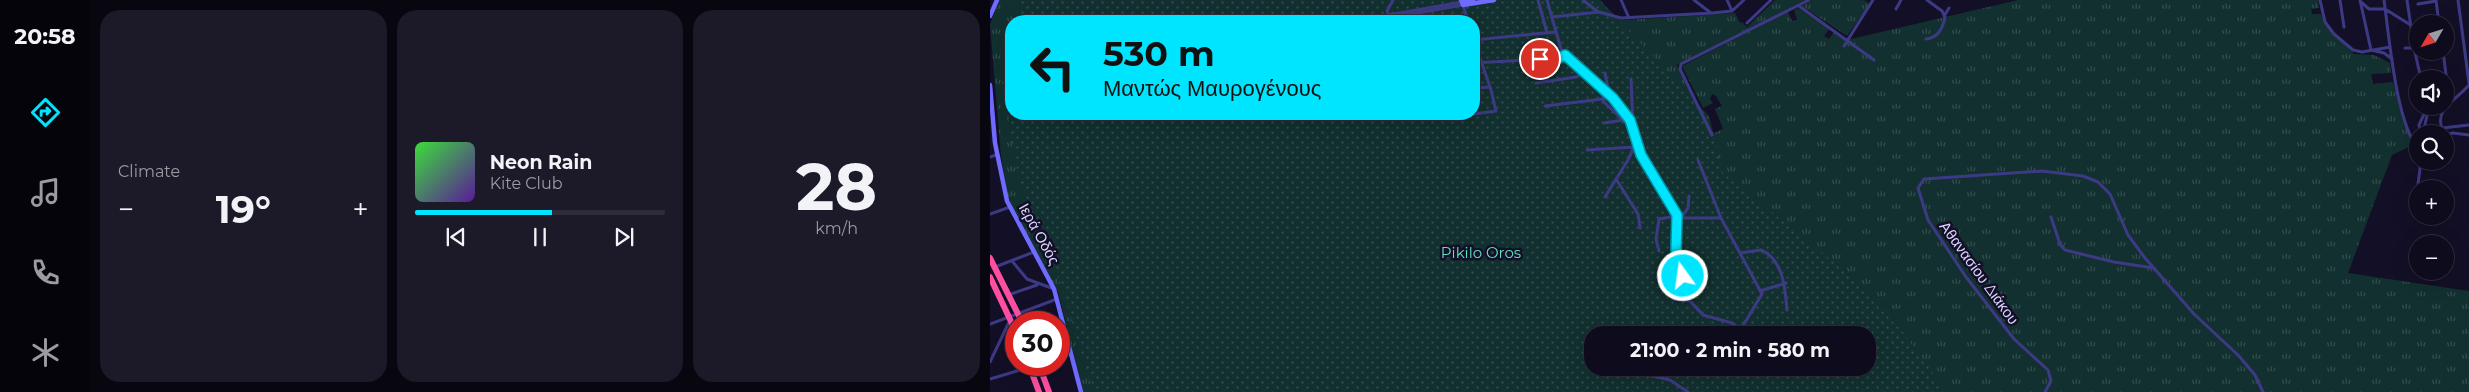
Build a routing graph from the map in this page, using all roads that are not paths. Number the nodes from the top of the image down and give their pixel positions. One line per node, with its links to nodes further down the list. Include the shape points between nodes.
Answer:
1 (997, 0): 37 (main road)
2 (1393, 0): 33 (street)
3 (1473, 0): 24 (main road)
4 (1494, 0): 24 (main road)
5 (1538, 0): 46 (street)
6 (1547, 0): 40 (street)
7 (1582, 0): 31 (street)
8 (1621, 0): 41 (street)
9 (1694, 0): 32 (street)
10 (1726, 0): 30 (street)
11 (1744, 0): 30 (street)
12 (1771, 0): 42 (street)
13 (1808, 0): 26 (street)
14 (1873, 0): 49 (street)
15 (1901, 0): 29 (street)
16 (1927, 0): 38 (street)
17 (2320, 0): 54 (street, via 2323,18 2336,36 2356,51)
18 (2340, 0): 44 (street)
19 (2360, 0): 28 (street, via 2368,10); 54 (street)
20 (2384, 0): 28 (street)
21 (2407, 0): 39 (street)
22 (2436, 0): 25 (street); 36 (street)
23 (2458, 0): 64 (street)
24 (1462, 2): 34 (street); 35 (street)
25 (2418, 4)
26 (1798, 6): 49 (street); 81 (street, via 1680,64)
27 (1948, 8): 38 (street)
28 (2385, 8): 43 (street); 51 (street)
29 (1896, 9)
30 (1732, 11): 32 (street)
31 (1599, 12): 40 (street); 41 (street)
32 (1712, 13): 41 (street)
33 (1390, 15)
34 (1403, 15)
35 (1466, 15)
36 (2438, 15)
37 (990, 16)
38 (1944, 16): 48 (street, via 1938,34 1933,39)
39 (2409, 16)
40 (1552, 17): 45 (street)
41 (1629, 18)
42 (1747, 23)
43 (2409, 23)
44 (2344, 27)
45 (1555, 32): 46 (street); 55 (street)
46 (1547, 33): 47 (street)
47 (1480, 39)
48 (1926, 39)
49 (1848, 40): 50 (street); 58 (street)
50 (1844, 46)
51 (2390, 47): 54 (street); 57 (street)
52 (2405, 48): 53 (street)
53 (2409, 48)
54 (2371, 50): 57 (street)
55 (1565, 55): 59 (street); 60 (street)
56 (1480, 56): 59 (street)
57 (2392, 59): 79 (street)
58 (1874, 60)
59 (1482, 62): 66 (street)
60 (1584, 73): 63 (street); 68 (street)
61 (1605, 73): 68 (street)
62 (1631, 78): 77 (street)
63 (1536, 83)
64 (2469, 84): 75 (street, via 2444,108)
65 (990, 85): 73 (main road, Ιερά Οδός)
66 (1490, 87): 67 (street); 71 (street, via 1496,111)
67 (1480, 88)
68 (1608, 93): 69 (street); 77 (street)
69 (1603, 99): 70 (street); 72 (street)
70 (1545, 106)
71 (1480, 113)
72 (1624, 120): 74 (street); 77 (street)
73 (991, 122): 85 (main road, Ιερά Οδός)
74 (1604, 123)
75 (2441, 125)
76 (2469, 125): 78 (street)
77 (1633, 126): 83 (street)
78 (2454, 127)
79 (2409, 131)
80 (2454, 133): 82 (street)
81 (1712, 135)
82 (2469, 135)
83 (1635, 147): 84 (street); 88 (street); 91 (street)
84 (1587, 150)
85 (996, 155): 86 (street); 92 (main road, Ιερά Οδός)
86 (990, 157)
87 (1698, 160): 96 (street)
88 (1616, 179): 90 (street); 97 (street, via 1638,214)
89 (1689, 196): 95 (street, via 1688,208)
90 (1604, 197)
91 (1672, 205): 95 (street); 98 (street, via 1671,217 1660,220 1656,239)
92 (1010, 207): 93 (street); 99 (main road, Ιερά Οδός)
93 (990, 214)
94 (2051, 216): 104 (street, via 2065,250)
95 (1679, 218): 96 (street); 113 (street, via 1678,256)
96 (1721, 218): 100 (street)
97 (1640, 228)
98 (1659, 250)
99 (1034, 252): 102 (street); 108 (main road, Ιερά Οδός)
100 (1740, 253): 106 (street, via 1766,252); 109 (street)
101 (990, 258): 103 (highway)
102 (1012, 261): 103 (street); 107 (street, via 1023,276)
103 (995, 267): 110 (highway)
104 (2154, 268): 133 (street, Αθανασίου Διάκου, via 2128,235 2108,191 2094,179 2042,171 1984,173 1945,179 1930,177 1920,182 1920,198 1928,220 1946,248 2007,332 2048,370 2051,381); 134 (street, Αθανασίου Διάκου, via 2198,318 2238,355)
105 (990, 277): 115 (highway)
106 (1786, 283): 109 (street); 114 (street)
107 (1038, 285): 108 (street); 110 (street)
108 (1054, 289): 111 (main road, Ιερά Οδός)
109 (1760, 291): 121 (street, via 1762,297)
110 (1008, 295): 116 (highway)
111 (1058, 298): 117 (street); 131 (main road, Ιερά Οδός)
112 (1673, 299): 113 (street)
113 (1690, 301): 120 (street, via 1703,314)
114 (1787, 310)
115 (1007, 311)
116 (1017, 311)
117 (1023, 311)
118 (1005, 318): 119 (street)
119 (990, 324)
120 (1736, 326)
121 (1743, 326)
122 (1005, 328): 123 (street)
123 (990, 362)
124 (1005, 374): 128 (street)
125 (1033, 376): 129 (highway)
126 (1043, 376): 130 (highway)
127 (1653, 376): 132 (street, via 1670,380)
128 (990, 379)
129 (1039, 392)
130 (1049, 392)
131 (1081, 392)
132 (1688, 392)
133 (2045, 392)
134 (2263, 392)

